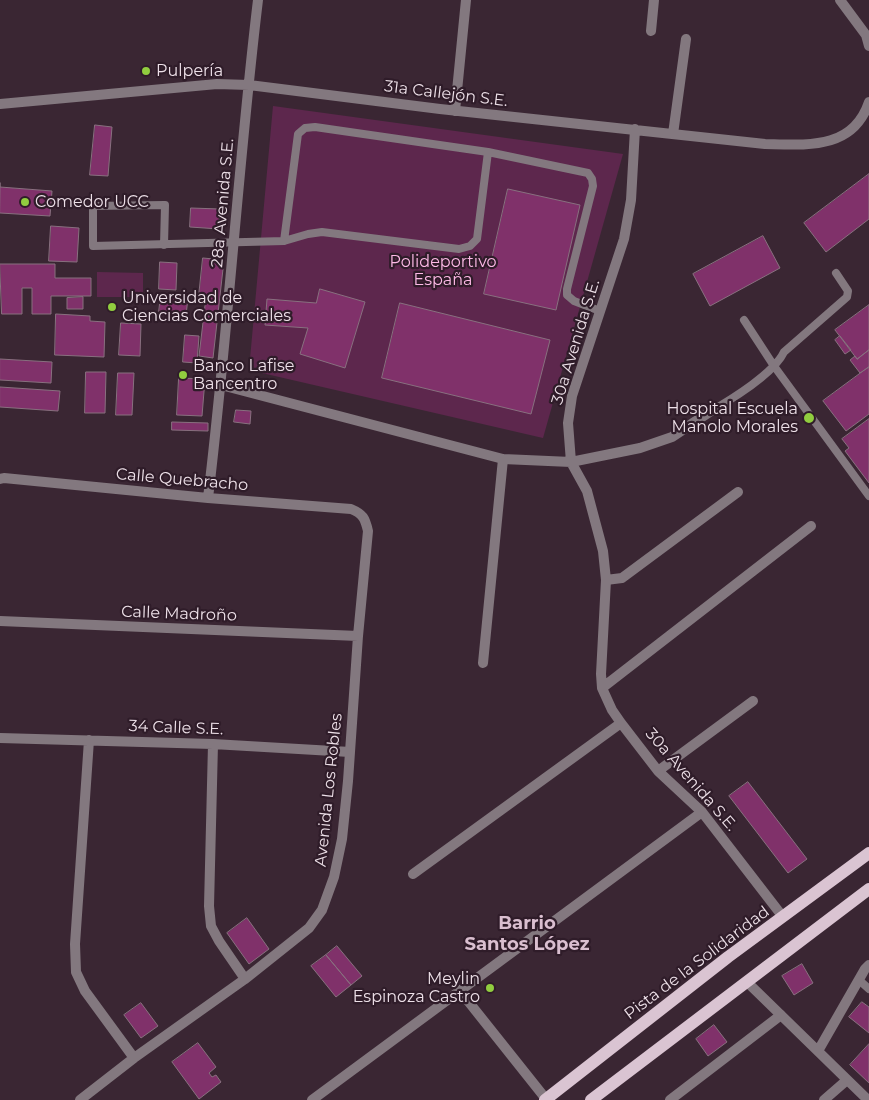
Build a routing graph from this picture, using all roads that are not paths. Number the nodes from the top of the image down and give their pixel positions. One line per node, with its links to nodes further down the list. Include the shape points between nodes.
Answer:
1 (258, 0): 9 (street, 28a Avenida S.E.)
2 (466, 0): 12 (street)
3 (654, 0): 5 (street)
4 (840, 0): 6 (street)
5 (651, 31)
6 (868, 34): 8 (street)
7 (686, 39): 14 (street)
8 (869, 46)
9 (250, 85): 11 (street, 31a Callejón S.E., via 217,84); 12 (street, 31a Callejón S.E.); 17 (street, 28a Avenida S.E.)
10 (869, 102): 14 (street, 31a Callejón S.E., via 854,129 814,145 765,144)
11 (0, 104)
12 (455, 111): 13 (street, 31a Callejón S.E.)
13 (635, 129): 14 (street, 31a Callejón S.E.); 20 (street, 30a Avenida S.E., via 631,200 624,239)
14 (673, 134)
15 (488, 152): 16 (lane, via 477,239 470,246 459,249 322,232); 16 (lane, via 306,128 298,134); 20 (lane, via 588,173 593,186 567,295)
16 (284, 241): 17 (lane)
17 (234, 242): 18 (lane); 23 (street, 28a Avenida S.E.)
18 (164, 245): 18 (lane, via 94,246 93,206 165,205)
19 (836, 273): 22 (lane, via 848,291 847,297 784,352 780,362)
20 (600, 312): 26 (street, 30a Avenida S.E., via 572,396 568,423)
21 (744, 320): 22 (lane)
22 (774, 366): 24 (lane); 29 (lane)
23 (221, 385): 25 (street); 30 (street, 28a Avenida S.E.)
24 (711, 411): 26 (street, via 672,436 640,448)
25 (503, 459): 26 (street); 36 (street)
26 (571, 462): 33 (street, 30a Avenida S.E., via 586,491 603,551)
27 (0, 479): 30 (street, Calle Quebracho)
28 (738, 492): 33 (street, via 622,578)
29 (869, 496)
30 (208, 498): 31 (street, Calle Quebracho, via 351,509)
31 (361, 514): 35 (street, Avenida Los Robles, via 366,519 368,531)
32 (811, 526): 37 (street)
33 (606, 580): 37 (street, 30a Avenida S.E.)
34 (0, 622): 35 (street, Calle Madroño)
35 (358, 636): 43 (street, Avenida Los Robles)
36 (483, 662)
37 (602, 688): 39 (street, 30a Avenida S.E.)
38 (753, 701): 44 (street)
39 (621, 723): 44 (street, 30a Avenida S.E.); 47 (street)
40 (0, 738): 41 (street, 34 Calle S.E.)
41 (89, 740): 42 (street, 34 Calle S.E.); 58 (street, via 75,944 76,972 85,991)
42 (213, 744): 43 (street, 34 Calle S.E.); 51 (street, via 211,926)
43 (350, 752): 51 (street, Avenida Los Robles, via 342,839 334,878 322,910 309,928)
44 (658, 771): 45 (street, 30a Avenida S.E.)
45 (702, 812): 49 (street, 30a Avenida S.E.); 55 (street)
46 (869, 853): 49 (main road, Pista de la Solidaridad)
47 (413, 874)
48 (869, 889): 53 (main road)
49 (783, 917): 62 (main road, Pista de la Solidaridad)
50 (869, 965): 52 (street)
51 (245, 979): 58 (street, Avenida Los Robles)
52 (859, 980): 54 (lane); 57 (street)
53 (747, 982): 56 (street); 63 (main road)
54 (869, 989)
55 (460, 991): 61 (street); 62 (street)
56 (781, 1015): 57 (street); 64 (street)
57 (818, 1051): 59 (street)
58 (134, 1058): 60 (street, Avenida Los Robles)
59 (847, 1080): 65 (street); 66 (street)
60 (80, 1100)
61 (312, 1100)
62 (545, 1100)
63 (591, 1100)
64 (670, 1100)
65 (824, 1100)
66 (868, 1100)

